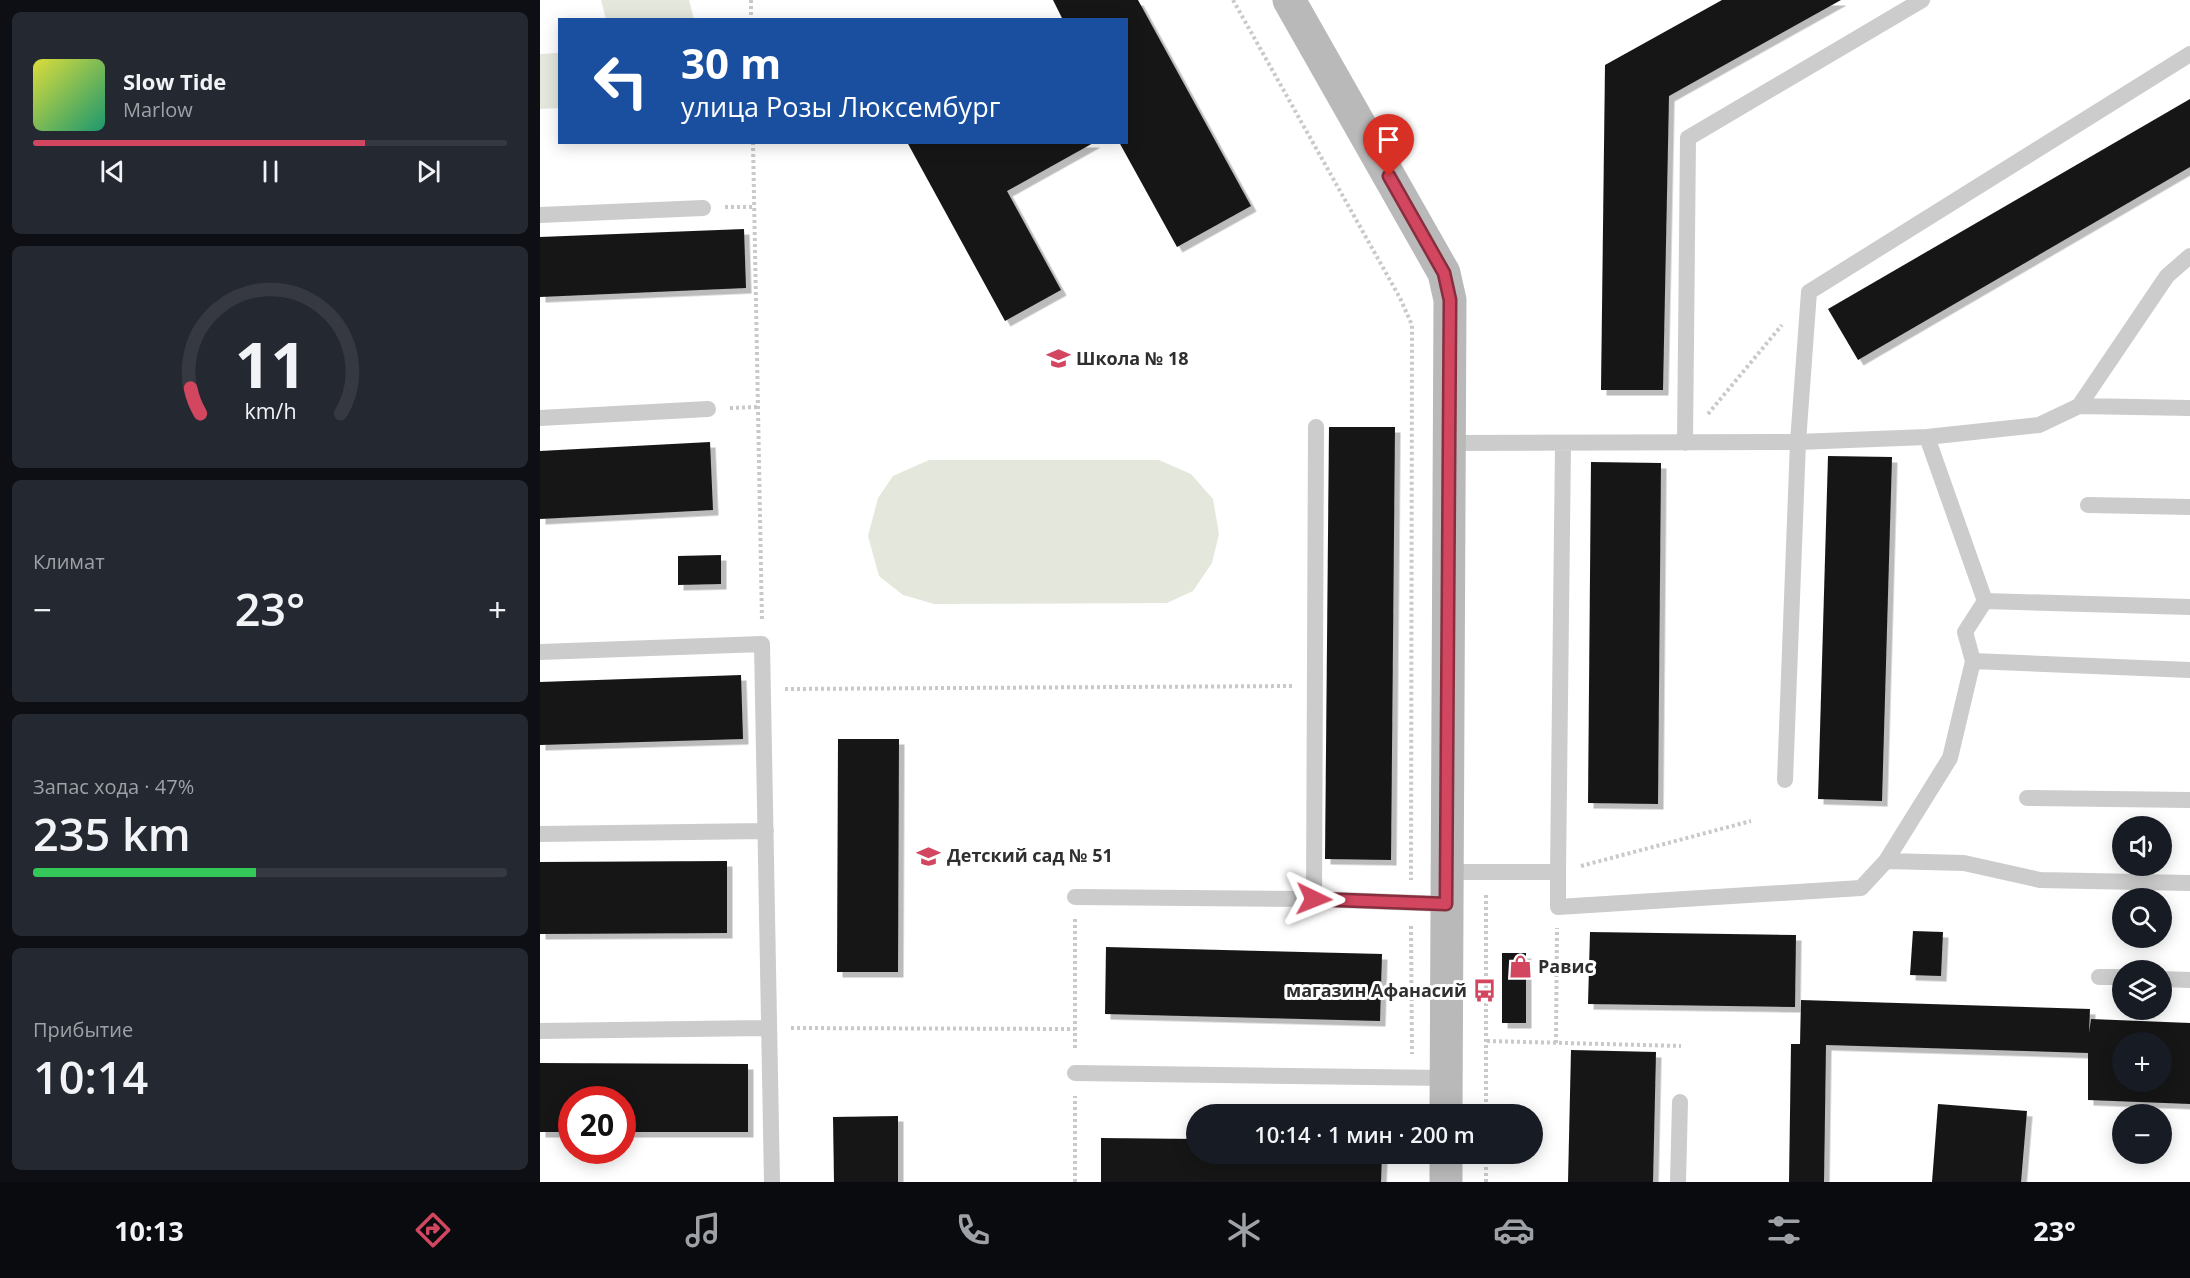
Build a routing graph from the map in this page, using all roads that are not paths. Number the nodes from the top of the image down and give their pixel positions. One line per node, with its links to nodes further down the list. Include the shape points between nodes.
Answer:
1 (1289, 0): 14 (street, via 1444,273 1450,315)
2 (1922, 0): 15 (lane, via 1688,138)
3 (2190, 54): 13 (lane, via 1809,292)
4 (703, 208): 5 (lane)
5 (540, 215)
6 (2190, 256): 7 (lane, via 2167,276)
7 (2079, 406): 8 (lane); 12 (lane, via 2039,425)
8 (2190, 408)
9 (708, 409): 10 (lane)
10 (540, 418)
11 (1316, 427): 34 (lane)
12 (1927, 437): 13 (lane); 19 (lane)
13 (1798, 442): 15 (lane); 24 (lane)
14 (1449, 443): 16 (lane); 32 (street)
15 (1685, 443): 16 (lane)
16 (1563, 444): 30 (lane)
17 (2088, 505): 18 (lane)
18 (2190, 507)
19 (1985, 601): 20 (lane); 22 (lane, via 1965,632)
20 (2190, 607)
21 (540, 652): 27 (lane, via 762,644)
22 (1973, 661): 23 (lane); 29 (lane, via 1950,758)
23 (2190, 670)
24 (1785, 780)
25 (2027, 798): 26 (lane)
26 (2190, 800)
27 (766, 831): 28 (lane); 39 (lane)
28 (540, 834)
29 (1886, 861): 30 (lane, via 1861,888 1557,907); 31 (lane, via 1964,863 2040,880)
30 (1558, 872): 32 (lane, via 1486,872)
31 (2190, 883)
32 (1447, 888): 34 (lane, via 1411,902); 42 (street)
33 (1075, 897): 34 (lane)
34 (1314, 899)
35 (2099, 976): 36 (lane)
36 (2112, 977)
37 (2172, 979): 38 (lane)
38 (2190, 980)
39 (769, 1028): 40 (lane); 46 (lane)
40 (540, 1032)
41 (1075, 1073): 42 (lane)
42 (1446, 1078): 44 (street)
43 (1680, 1102): 48 (lane)
44 (1446, 1104)
45 (1446, 1164): 47 (street)
46 (772, 1182)
47 (1446, 1182)
48 (1678, 1182)

